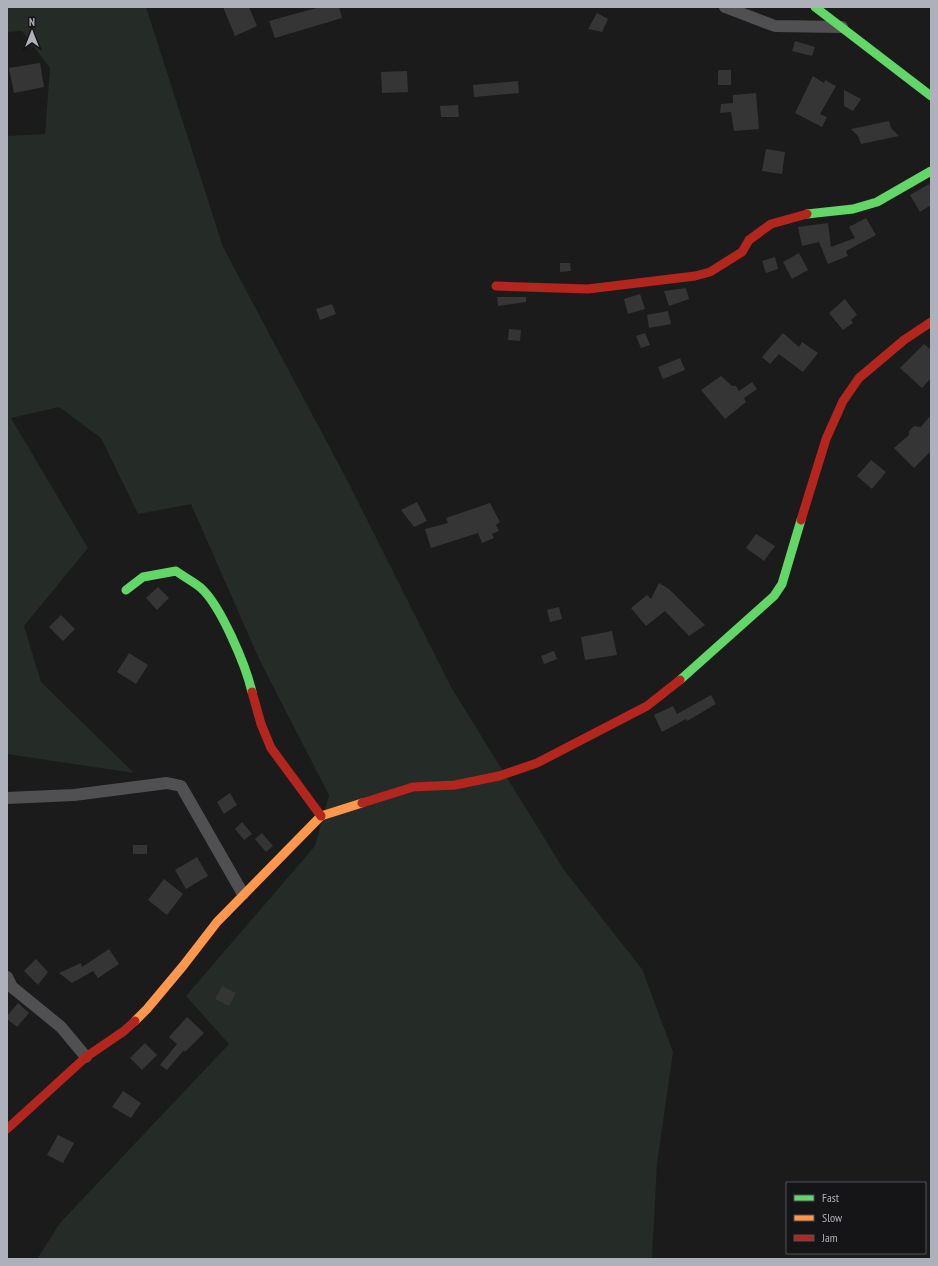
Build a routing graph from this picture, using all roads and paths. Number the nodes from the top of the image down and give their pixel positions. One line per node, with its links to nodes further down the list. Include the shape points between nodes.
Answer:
1 (725, 7): 3 (street, via 775,26)
2 (815, 7): 3 (street)
3 (843, 27): 4 (street)
4 (931, 95)
5 (931, 171): 6 (street, via 877,202 853,209 802,215 771,224 750,240 742,252 710,272 695,276 588,288)
6 (496, 286)
7 (931, 322): 10 (street, via 904,340 859,378 843,401 826,439 782,584 774,596 682,680 648,706 537,763 499,776 455,785 413,787)
8 (126, 590): 10 (street, via 135,581 147,575 176,571 202,589 230,633 250,683 261,724 271,748)
9 (7, 798): 11 (street, via 74,795 167,783 181,786)
10 (321, 816): 11 (street)
11 (243, 894): 13 (street, via 146,1009 124,1031)
12 (7, 977): 13 (street, via 12,987 61,1027)
13 (86, 1057): 14 (street)
14 (7, 1129)

